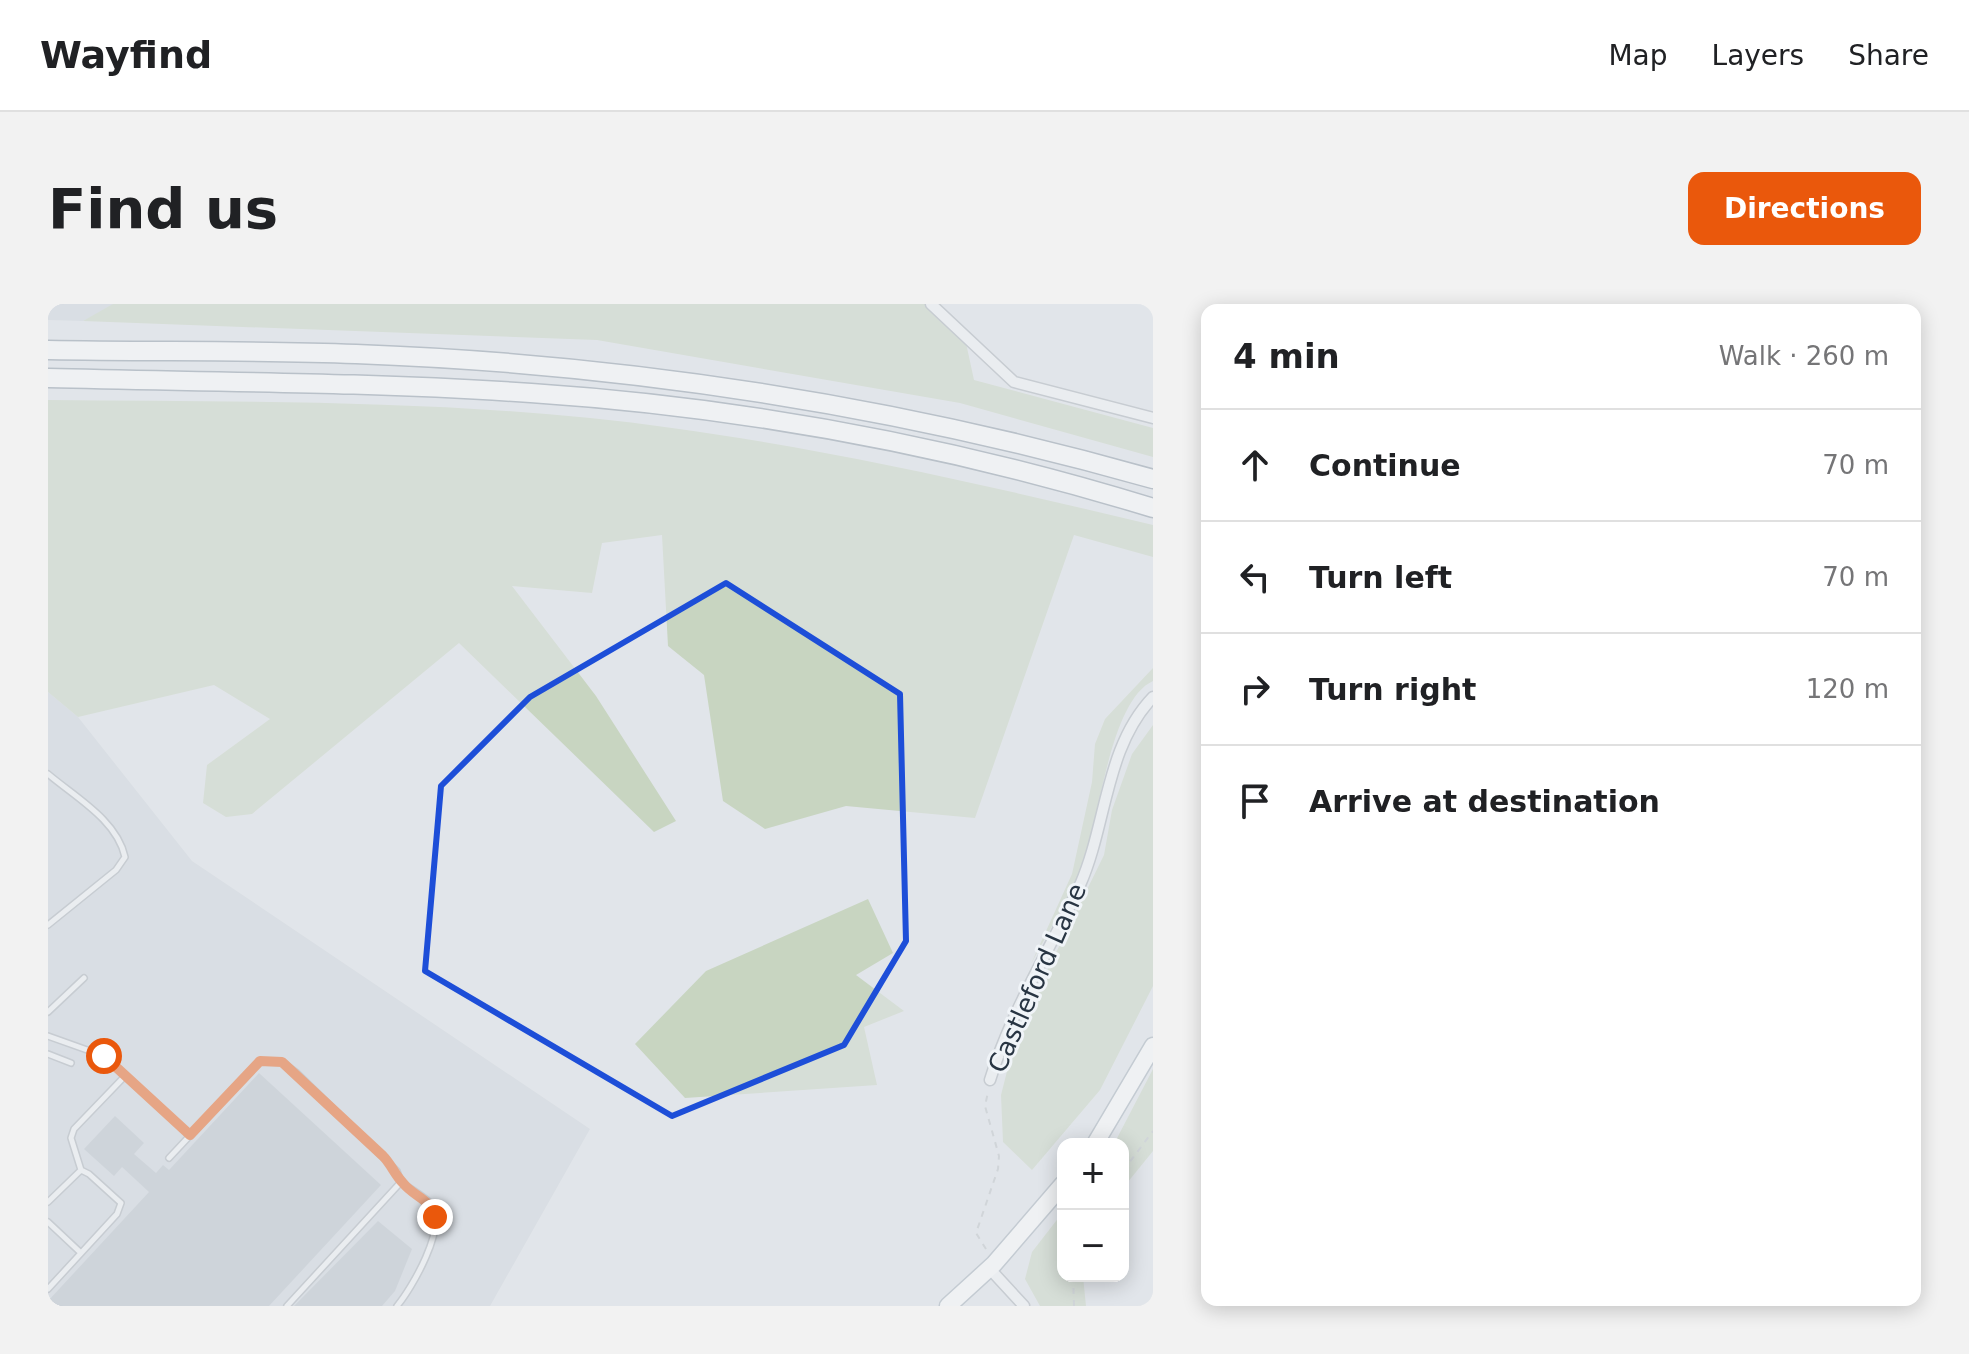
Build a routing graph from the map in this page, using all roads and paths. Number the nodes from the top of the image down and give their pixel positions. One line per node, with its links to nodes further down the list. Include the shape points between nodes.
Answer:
1 (931, 304): 4 (street, via 1014,382)
2 (48, 350): 5 (highway, via 356,354 604,372 903,417)
3 (48, 378): 6 (highway, via 394,385 665,406 836,431 965,457)
4 (1153, 418)
5 (1153, 479)
6 (1153, 508)
7 (1153, 697): 17 (street, Castleford Lane, via 1117,760 1080,885 1027,987)
8 (48, 774): 9 (lane, via 108,825 122,842 125,857)
9 (48, 925)
10 (84, 978): 11 (lane)
11 (48, 1012)
12 (48, 1036): 16 (lane, via 104,1056)
13 (1153, 1046): 20 (main road)
14 (48, 1054): 15 (lane)
15 (71, 1063)
16 (125, 1076): 19 (lane); 23 (lane, via 74,1129 71,1138)
17 (990, 1080): 29 (path, Castleford Lane, via 985,1106 998,1169 976,1233)
18 (1153, 1131): 22 (path)
19 (190, 1135): 21 (lane); 24 (lane, via 260,1061 273,1059 297,1073 383,1156)
20 (1099, 1138)
21 (169, 1158)
22 (1129, 1163)
23 (81, 1170): 26 (lane); 28 (lane, via 121,1203)
24 (401, 1182): 32 (lane); 33 (lane, via 432,1205 435,1217 418,1276)
25 (1057, 1191): 29 (main road)
26 (48, 1202)
27 (48, 1222): 28 (lane)
28 (81, 1253): 31 (lane)
29 (992, 1267): 34 (main road); 35 (street)
30 (1073, 1282): 36 (path)
31 (48, 1289)
32 (287, 1306)
33 (397, 1306)
34 (948, 1306)
35 (1024, 1306)
36 (1074, 1306)

